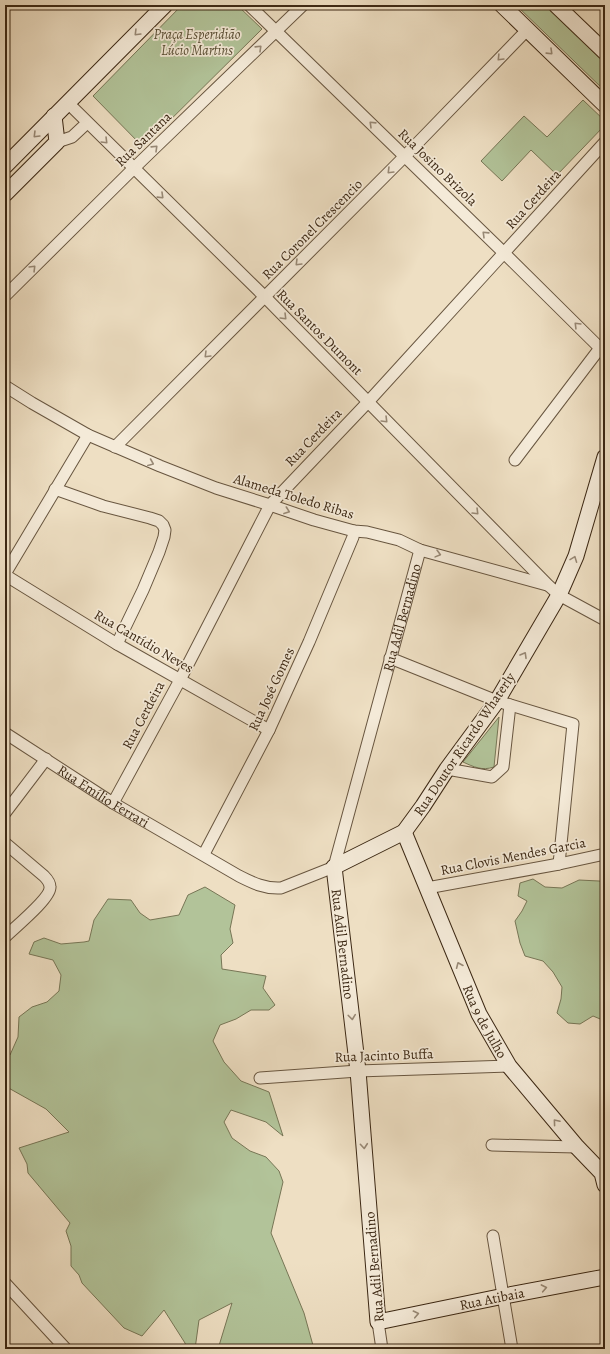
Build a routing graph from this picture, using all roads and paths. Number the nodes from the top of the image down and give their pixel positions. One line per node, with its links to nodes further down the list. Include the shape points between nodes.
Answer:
1 (165, 5): 9 (main road, one-way to 9)
2 (249, 5): 7 (street, Rua Josino Brizola)
3 (304, 5): 7 (street, Rua Santana)
4 (502, 5): 6 (main road)
5 (556, 5): 8 (main road)
6 (527, 30): 10 (main road, one-way to 10); 15 (street, Rua Coronel Crescencio, one-way to 15)
7 (276, 31): 15 (street, Rua Josino Brizola, one-way to 7); 17 (street, Rua Santana, one-way to 7)
8 (605, 52)
9 (68, 103): 11 (main road); 12 (street, Rua Santos Dumont)
10 (605, 104)
11 (54, 116): 13 (main road); 16 (main road, one-way to 16)
12 (87, 123): 13 (street, via 72,137); 17 (street, Rua Santos Dumont, one-way to 17)
13 (56, 142): 18 (main road)
14 (605, 142): 19 (street, Rua Cerdeira)
15 (405, 156): 19 (street, Rua Josino Brizola, one-way to 15); 21 (street, Rua Coronel Crescencio, one-way to 21)
16 (5, 166)
17 (134, 169): 20 (street, Rua Santana, one-way to 17); 21 (street, Rua Santos Dumont, one-way to 21)
18 (5, 194)
19 (504, 253): 22 (street, Rua Josino Brizola, one-way to 19); 24 (street, Rua Cerdeira)
20 (5, 296)
21 (265, 297): 24 (street, Rua Santos Dumont, one-way to 24); 26 (street, Rua Coronel Crescencio, one-way to 26)
22 (602, 350): 28 (street)
23 (5, 386): 25 (street, Alameda Toledo Ribas)
24 (368, 402): 30 (street, Rua Cerdeira); 34 (street, Rua Santos Dumont, one-way to 34)
25 (88, 434): 26 (street, Alameda Toledo Ribas); 29 (street)
26 (116, 447): 30 (street, Alameda Toledo Ribas, one-way to 30, via 216,488)
27 (605, 457): 34 (main road, Rua Doutor Ricardo Whaterly, one-way to 27, via 576,556)
28 (515, 460)
29 (55, 489): 33 (street); 36 (street, via 103,506 150,518 163,525 165,530 143,590)
30 (270, 505): 31 (street, Alameda Toledo Ribas, one-way to 31); 38 (street, Rua Cerdeira)
31 (354, 531): 32 (street, Alameda Toledo Ribas, via 399,540); 40 (street, Rua José Gomes, via 309,642)
32 (420, 550): 34 (street, Alameda Toledo Ribas, one-way to 34); 37 (street, Rua Adil Bernadino)
33 (5, 575): 36 (street, Rua Cantídio Neves)
34 (554, 590): 35 (street, Alameda Toledo Ribas); 39 (main road, Rua Doutor Ricardo Whaterly, one-way to 34)
35 (605, 620)
36 (117, 644): 38 (street, Rua Cantídio Neves)
37 (390, 658): 39 (street); 51 (street, Rua Adil Bernadino)
38 (180, 680): 40 (street, Rua Cantídio Neves); 44 (street, Rua Cerdeira)
39 (504, 703): 43 (main road, Rua Doutor Ricardo Whaterly); 43 (street, via 503,767 492,777); 50 (street, via 573,724)
40 (269, 730): 48 (street, Rua José Gomes)
41 (5, 733): 42 (street, Rua Emílio Ferrari)
42 (46, 760): 44 (street, Rua Emílio Ferrari); 45 (street)
43 (447, 769): 46 (main road, Rua Doutor Ricardo Whaterly)
44 (113, 802): 48 (street, Rua Emílio Ferrari)
45 (5, 813)
46 (404, 832): 51 (main road); 52 (main road, Rua 9 de Julho)
47 (5, 843): 53 (street, via 44,876 51,887 43,902)
48 (204, 854): 51 (street, Rua Emílio Ferrari, via 239,876 272,888 281,888)
49 (605, 854): 50 (street, Rua Clovis Mendes Garcia)
50 (559, 864): 52 (street, Rua Clovis Mendes Garcia)
51 (334, 867): 55 (main road, Rua Adil Bernadino, one-way to 55)
52 (427, 888): 54 (main road, Rua 9 de Julho, one-way to 52, via 479,1014)
53 (5, 937)
54 (509, 1066): 55 (street, Rua Jacinto Buffa); 58 (main road, Rua 9 de Julho, one-way to 54)
55 (358, 1071): 56 (street, Rua Jacinto Buffa); 64 (main road, Rua Adil Bernadino, one-way to 64)
56 (260, 1078)
57 (492, 1145): 58 (street)
58 (577, 1147): 59 (main road, Rua 9 de Julho, via 602,1173)
59 (605, 1186)
60 (493, 1236): 63 (street)
61 (605, 1277): 63 (main road, Rua Atibaia, one-way to 61)
62 (5, 1283): 65 (street)
63 (504, 1296): 64 (main road, Rua Atibaia, one-way to 63); 67 (street)
64 (378, 1322): 66 (street, Rua Adil Bernadino)
65 (66, 1349)
66 (382, 1349)
67 (512, 1349)

